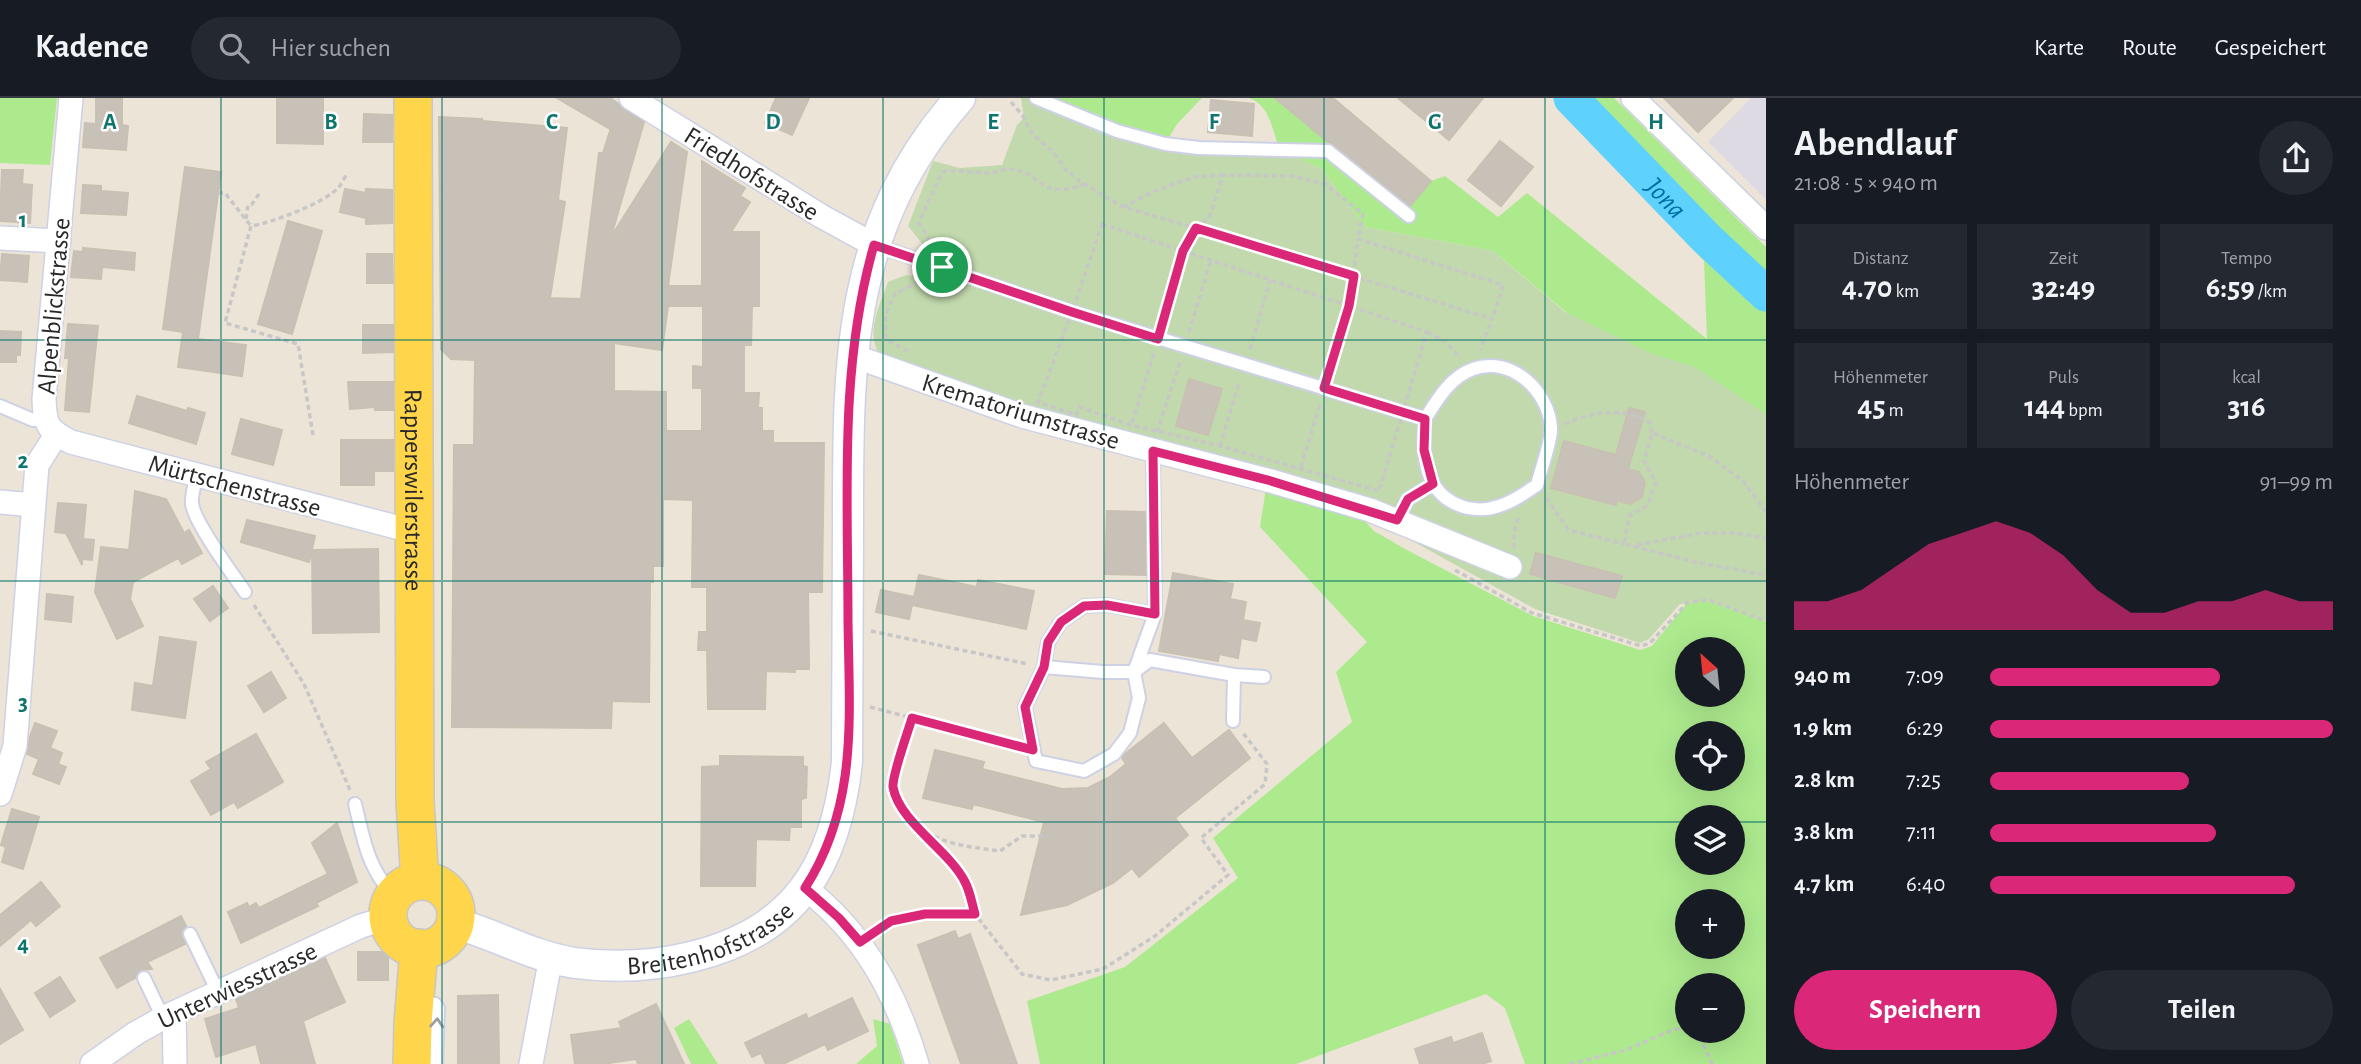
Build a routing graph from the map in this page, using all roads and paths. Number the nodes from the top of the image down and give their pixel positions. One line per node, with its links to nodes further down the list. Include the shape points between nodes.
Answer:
1 (71, 98): 22 (street, Alpenblickstrasse)
2 (413, 98): 52 (main road, Rapperswilerstrasse)
3 (631, 98): 8 (street, Friedhofstrasse)
4 (960, 98): 23 (street, Breitenhofstrasse, via 903,180)
5 (1036, 98): 15 (lane, via 1117,131 1165,144 1328,151)
6 (1633, 98): 19 (street)
7 (1011, 102): 11 (path, via 1032,134)
8 (666, 108): 23 (street, Friedhofstrasse, via 821,216)
9 (347, 173): 17 (path, via 326,197 269,223)
10 (1223, 175): 14 (path, via 1194,177); 18 (path, via 1209,218); 21 (path, via 1292,176 1325,184 1363,214)
11 (1085, 184): 14 (path); 24 (path, via 1049,190 1027,174 1008,169 942,172 919,223 935,250 945,255)
12 (218, 193): 16 (path, via 225,193)
13 (259, 194): 16 (path, via 248,205)
14 (1124, 207): 18 (path)
15 (1409, 216)
16 (246, 219): 17 (path)
17 (251, 226): 41 (path, via 225,323 298,344)
18 (1196, 228): 25 (path); 28 (path, via 1183,251)
19 (1766, 228)
20 (0, 237): 22 (street)
21 (1359, 239): 25 (path); 26 (path, via 1503,285)
22 (59, 241): 38 (street, Alpenblickstrasse, via 44,399)
23 (874, 245): 24 (lane); 30 (street, Breitenhofstrasse)
24 (938, 265): 28 (lane); 29 (path, via 895,294 886,319 887,340)
25 (1354, 276): 26 (path); 32 (path)
26 (1492, 319): 31 (path)
27 (1427, 332): 31 (path, via 1446,342)
28 (1158, 339): 32 (lane); 37 (path)
29 (915, 354)
30 (851, 359): 42 (street, Krematoriumstrasse, via 1022,416); 76 (street, Breitenhofstrasse, via 847,762 834,831)
31 (1474, 368): 36 (lane, via 1451,384); 39 (lane, via 1497,367 1531,383 1541,397)
32 (1324, 388): 36 (lane); 43 (path)
33 (1028, 398): 34 (path)
34 (1038, 402)
35 (0, 406): 38 (lane)
36 (1425, 419): 45 (lane, via 1424,450)
37 (1131, 425)
38 (50, 428): 44 (street, Mürtschenstrasse, via 71,442); 49 (street, via 37,465)
39 (1551, 429): 40 (path, via 1586,415 1610,412 1643,419 1650,423); 46 (lane)
40 (1652, 433): 50 (path, via 1709,456 1743,481); 54 (path, via 1644,461 1656,482 1648,505 1629,516)
41 (313, 435)
42 (1153, 451): 51 (street, Krematoriumstrasse); 60 (lane)
43 (1301, 468)
44 (196, 476): 52 (street, Mürtschenstrasse); 59 (lane, via 192,504 197,517)
45 (1433, 484): 47 (lane, via 1451,502 1465,508 1497,507); 51 (lane, via 1408,499)
46 (1537, 485): 47 (lane); 54 (path, via 1569,530)
47 (1514, 500): 57 (path, via 1520,513)
48 (0, 502): 49 (street)
49 (33, 505): 67 (street)
50 (1766, 512)
51 (1397, 520): 57 (street, Krematoriumstrasse)
52 (415, 529): 77 (main road, Rapperswilerstrasse, via 415,802)
53 (1766, 538): 55 (path, via 1701,533)
54 (1624, 544): 55 (path)
55 (1635, 546): 58 (path)
56 (1446, 565): 61 (path, via 1532,613 1641,646 1650,643 1687,603 1708,600)
57 (1510, 567)
58 (1766, 575)
59 (245, 592): 73 (path, via 304,684)
60 (1155, 614): 63 (lane, via 1107,605 1084,606 1061,622 1048,642); 64 (lane)
61 (1766, 621)
62 (862, 630): 63 (path)
63 (1044, 667): 64 (lane); 71 (lane, via 1025,707)
64 (1134, 672): 65 (lane, via 1150,660); 71 (lane, via 1139,698 1130,733 1114,754 1084,771 1036,761)
65 (1234, 675): 66 (lane); 70 (lane)
66 (1264, 677)
67 (8, 702): 72 (street, via 15,746)
68 (861, 705): 69 (path)
69 (912, 718): 71 (path); 74 (path, via 893,784 897,799)
70 (1233, 721): 78 (path, via 1267,764 1265,784 1201,838 1228,875 1155,936 1104,969 1051,980 1022,974)
71 (1033, 750)
72 (0, 794)
73 (355, 804): 77 (lane, via 370,863 381,882)
74 (925, 834): 75 (path, via 1000,851 1022,836); 78 (path, via 965,881)
75 (1048, 836)
76 (805, 888): 81 (street); 83 (street, Breitenhofstrasse, via 758,932 697,956 622,965)
77 (401, 898): 79 (main road, via 434,883 450,896); 82 (main road, via 390,927 402,942); 85 (street, Unterwiesstrasse, via 361,926)
78 (975, 914): 81 (path, via 925,914 891,921)
79 (454, 923): 82 (main road, via 438,944); 83 (street, Breitenhofstrasse)
80 (190, 934): 85 (lane)
81 (860, 942): 95 (street, via 894,998)
82 (419, 948): 86 (main road)
83 (551, 957): 94 (street)
84 (144, 978): 87 (lane)
85 (218, 992): 87 (street, Unterwiesstrasse)
86 (414, 1002): 92 (main road); 93 (lane, one-way to 86, via 438,1007)
87 (168, 1016): 90 (street, Unterwiesstrasse); 91 (street)
88 (1675, 1029): 96 (path)
89 (1702, 1043): 97 (path)
90 (92, 1064)
91 (175, 1064)
92 (412, 1064)
93 (436, 1064)
94 (531, 1064)
95 (917, 1064)
96 (1570, 1064)
97 (1712, 1064)

